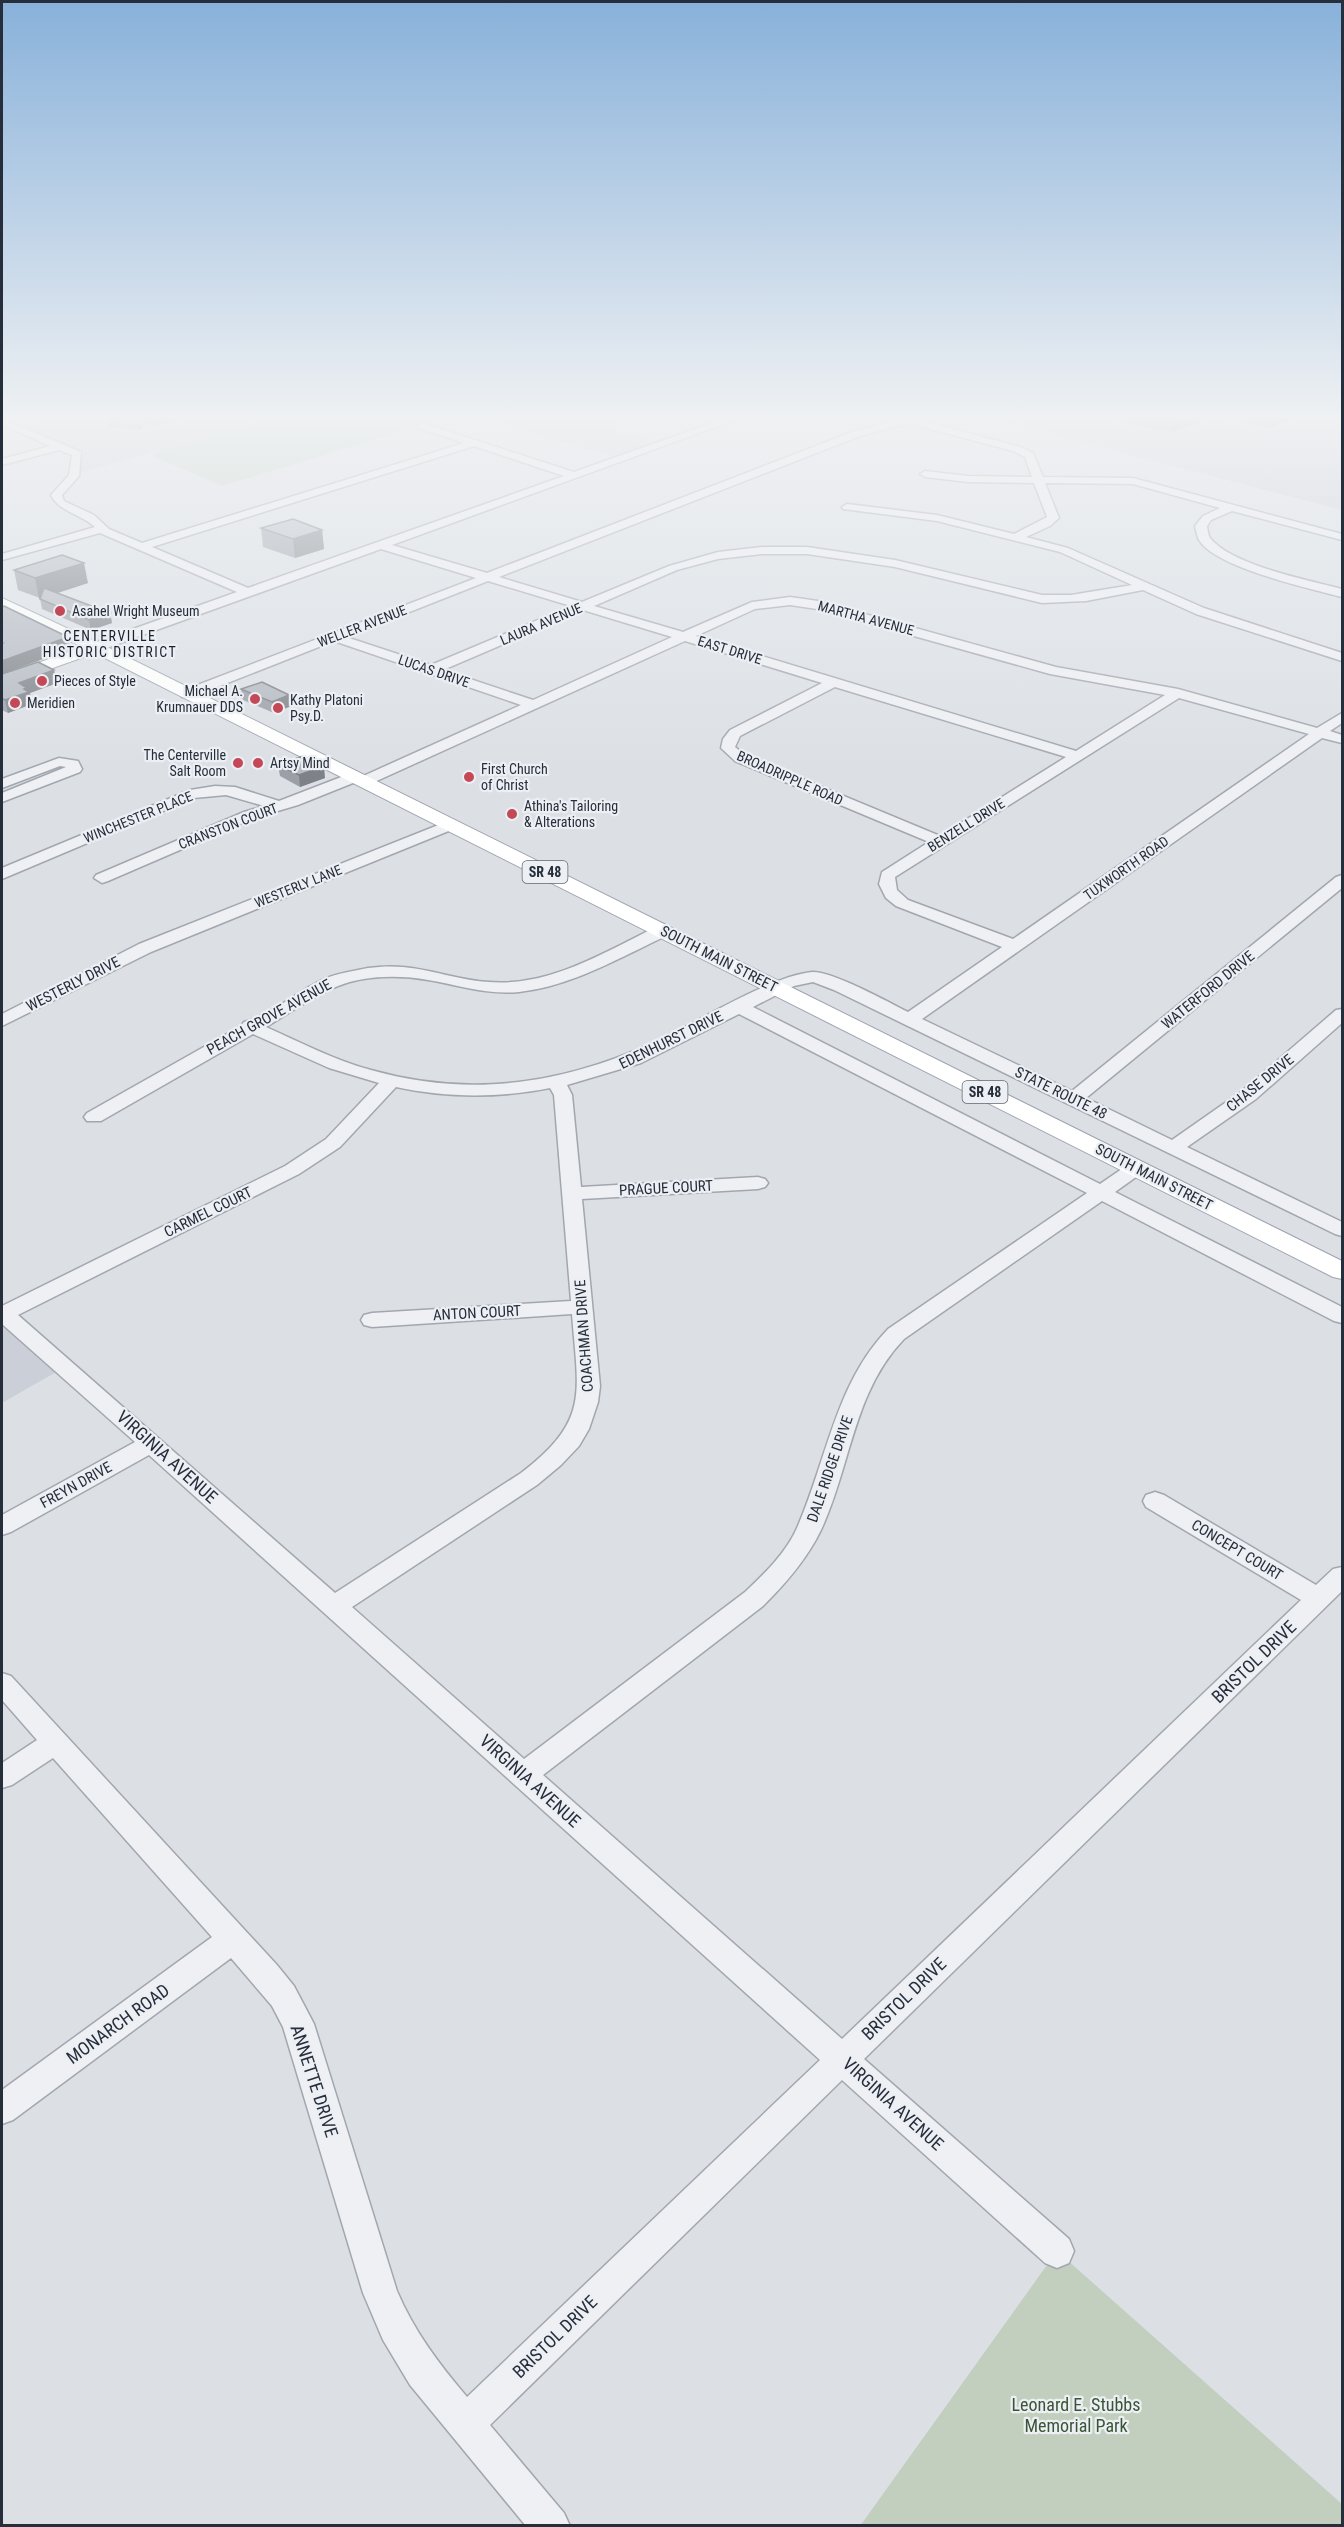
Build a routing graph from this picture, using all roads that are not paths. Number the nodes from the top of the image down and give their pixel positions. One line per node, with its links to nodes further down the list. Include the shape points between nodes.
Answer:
1 (79, 535): 12 (street)
2 (114, 535): 11 (street)
3 (180, 535): 11 (street)
4 (409, 535): 10 (street)
5 (596, 535): 13 (street, WELLER AVENUE)
6 (1008, 535): 9 (street)
7 (1022, 535): 9 (street)
8 (1202, 535): 16 (street, via 1211,547 1238,562)
9 (1017, 537): 14 (street, via 1078,554)
10 (381, 545): 13 (street, EAST DRIVE); 15 (street)
11 (141, 547): 15 (street)
12 (2, 556)
13 (488, 577): 18 (street, EAST DRIVE); 19 (street, WELLER AVENUE)
14 (1144, 586): 18 (street, LAURA AVENUE, via 1049,601 863,556 776,549 697,560); 22 (street, via 1220,618)
15 (249, 593): 21 (street)
16 (1342, 593)
17 (2, 602): 21 (main road, SR 48)
18 (583, 606): 20 (street, EAST DRIVE); 23 (street, LAURA AVENUE)
19 (334, 637): 23 (street, LUCAS DRIVE); 27 (street, WELLER AVENUE)
20 (685, 637): 25 (street, EAST DRIVE); 26 (street, MARTHA AVENUE, via 752,606 801,602 1055,671); 28 (street, MARTHA AVENUE)
21 (96, 647): 24 (main road); 27 (main road, SOUTH MAIN STREET / SR 48)
22 (1342, 657)
23 (431, 670): 28 (street, LUCAS DRIVE)
24 (2, 681)
25 (834, 682): 32 (street, EAST DRIVE); 38 (street, BROADRIPPLE ROAD, via 735,734 728,748 740,758)
26 (1178, 693): 30 (street, MARTHA AVENUE); 32 (street, BENZELL DRIVE)
27 (187, 694): 33 (main road, SOUTH MAIN STREET / SR 48)
28 (534, 705): 33 (street, MARTHA AVENUE)
29 (1342, 717): 30 (street, TUXWORTH ROAD)
30 (1320, 732): 31 (street, MARTHA AVENUE); 43 (street, TUXWORTH ROAD)
31 (1342, 739)
32 (1078, 756): 38 (street, BENZELL DRIVE)
33 (359, 779): 36 (street, CRANSTON COURT); 37 (main road, SOUTH MAIN STREET / SR 48)
34 (2, 784): 35 (street, via 59,762 73,764 75,769)
35 (2, 798)
36 (278, 806): 39 (street, WINCHESTER PLACE, via 238,790 211,789); 40 (street, CRANSTON COURT)
37 (451, 825): 42 (main road, SOUTH MAIN STREET / SR 48); 44 (street, WESTERLY LANE)
38 (939, 841): 43 (street, BENZELL DRIVE, via 893,870 886,880 889,892 911,907)
39 (2, 874)
40 (102, 878)
41 (1342, 880): 53 (street, WATERFORD DRIVE)
42 (662, 931): 45 (main road, SOUTH MAIN STREET / SR 48); 50 (street, PEACH GROVE AVENUE, via 564,976 531,986 482,987 397,972 350,976 317,988)
43 (1016, 946): 48 (street, TUXWORTH ROAD)
44 (145, 948): 49 (street, WESTERLY DRIVE)
45 (777, 988): 46 (street, EDENHURST DRIVE); 48 (street, STATE ROUTE 48, via 798,979 822,978); 56 (main road, SOUTH MAIN STREET / SR 48)
46 (740, 1006): 52 (street, EDENHURST DRIVE, via 635,1059); 58 (street)
47 (1342, 1014): 55 (street, CHASE DRIVE, via 1249,1095)
48 (910, 1019): 53 (street, STATE ROUTE 48)
49 (2, 1021)
50 (250, 1026): 51 (street, EDENHURST DRIVE, via 345,1068); 54 (street, PEACH GROVE AVENUE)
51 (391, 1081): 52 (street, EDENHURST DRIVE, via 468,1090); 63 (street, CARMEL COURT, via 333,1143 292,1170)
52 (557, 1083): 59 (street, COACHMAN DRIVE, via 563,1095)
53 (1074, 1099): 55 (street, STATE ROUTE 48)
54 (94, 1117)
55 (1174, 1147): 60 (street, STATE ROUTE 48)
56 (1136, 1168): 58 (street, DALE RIDGE DRIVE); 61 (main road, SOUTH MAIN STREET / SR 48)
57 (758, 1183): 59 (street, PRAGUE COURT)
58 (1101, 1192): 64 (street); 74 (street, DALE RIDGE DRIVE, via 896,1334 867,1370 857,1390 809,1529 778,1576 754,1599)
59 (573, 1194): 62 (street, COACHMAN DRIVE)
60 (1342, 1230)
61 (1342, 1271)
62 (582, 1307): 65 (street, ANTON COURT); 71 (street, COACHMAN DRIVE, via 589,1386 587,1409 569,1444 529,1479)
63 (2, 1313): 66 (street, VIRGINIA AVENUE)
64 (1342, 1316)
65 (372, 1320)
66 (151, 1443): 68 (street, FREYN DRIVE); 71 (street, VIRGINIA AVENUE)
67 (1155, 1501): 70 (street, CONCEPT COURT)
68 (2, 1526)
69 (1342, 1576): 70 (street, BRISTOL DRIVE)
70 (1319, 1599): 77 (street, BRISTOL DRIVE)
71 (334, 1606): 74 (street, VIRGINIA AVENUE)
72 (2, 1683): 73 (street, ANNETTE DRIVE)
73 (56, 1743): 75 (street); 76 (street, ANNETTE DRIVE)
74 (523, 1775): 77 (street, VIRGINIA AVENUE)
75 (2, 1777)
76 (234, 1938): 78 (street, MONARCH ROAD); 80 (street, ANNETTE DRIVE, via 283,1996 298,2024 380,2294 395,2328 423,2372)
77 (843, 2058): 79 (street, VIRGINIA AVENUE); 80 (street, BRISTOL DRIVE)
78 (2, 2109)
79 (1057, 2251)
80 (466, 2423): 81 (street, ANNETTE DRIVE)
81 (551, 2526)

